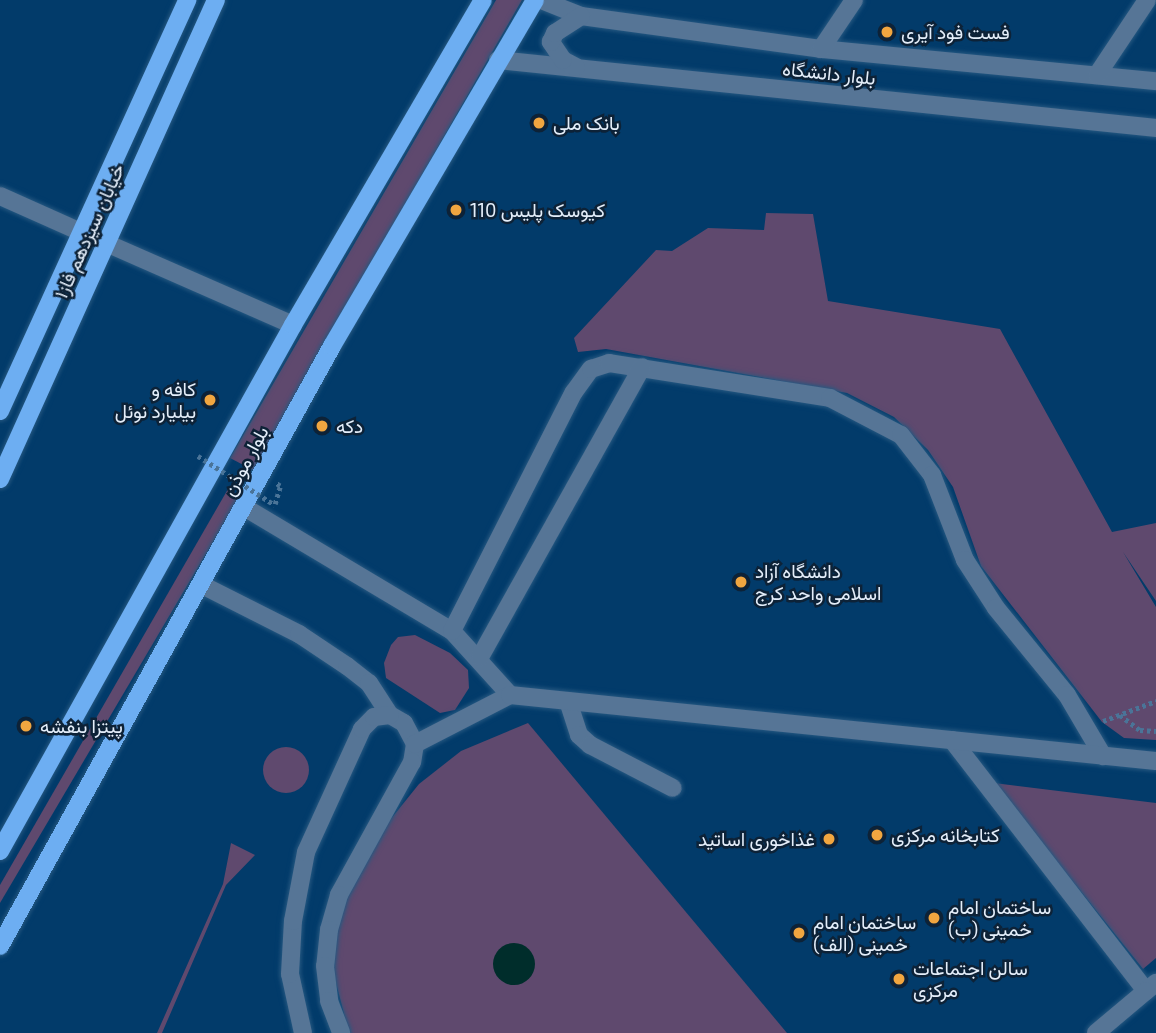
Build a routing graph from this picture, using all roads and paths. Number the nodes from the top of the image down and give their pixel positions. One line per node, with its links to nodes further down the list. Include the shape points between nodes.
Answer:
1 (187, 0): 16 (main road, خیابان سیزدهم فاز۱)
2 (216, 0): 17 (main road, خیابان سیزدهم فاز۱)
3 (483, 0): 18 (main road, بلوار موذن)
4 (535, 0): 10 (main road, بلوار موذن)
5 (541, 0): 8 (street, بلوار دانشگاه)
6 (854, 0): 9 (street)
7 (1147, 0): 12 (street)
8 (581, 16): 9 (street, بلوار دانشگاه); 11 (street, via 555,33 551,42 564,60)
9 (821, 49): 12 (street, بلوار دانشگاه)
10 (498, 60): 11 (street, بلوار دانشگاه); 24 (main road, بلوار موذن)
11 (577, 68): 14 (street, بلوار دانشگاه)
12 (1097, 75): 13 (street, بلوار دانشگاه)
13 (1156, 81)
14 (1156, 128)
15 (0, 196): 16 (street)
16 (81, 232): 20 (main road, خیابان سیزدهم فاز۱)
17 (106, 243): 18 (street); 22 (main road, خیابان سیزدهم فاز۱)
18 (293, 325): 40 (main road, بلوار موذن)
19 (642, 367): 26 (street, via 609,363 591,369 574,392); 27 (street); 33 (street, via 830,398 901,435 932,474 965,560)
20 (0, 411)
21 (198, 456): 23 (path, bridge, via 275,505)
22 (0, 479)
23 (280, 486)
24 (244, 507): 25 (main road, بلوار موذن); 26 (street)
25 (202, 585): 31 (street, via 299,634 347,666 369,683); 41 (main road, بلوار موذن)
26 (452, 631): 27 (street)
27 (480, 657): 28 (street)
28 (510, 695): 29 (street); 36 (street)
29 (568, 701): 35 (street); 39 (street, via 579,734 590,745)
30 (1156, 701): 32 (path)
31 (390, 715): 36 (street, via 404,723); 43 (street, via 373,717 362,729 306,852 293,921 290,974)
32 (1119, 715): 33 (path); 34 (path, via 1140,730)
33 (1086, 727): 37 (street)
34 (1156, 731)
35 (952, 740): 37 (street); 42 (street)
36 (415, 744): 44 (street, via 412,762 339,895 328,930 329,1002)
37 (1103, 756): 38 (street)
38 (1156, 761)
39 (673, 788)
40 (0, 851)
41 (0, 946)
42 (1151, 987): 45 (street)
43 (303, 1033)
44 (341, 1033)
45 (1096, 1033)

